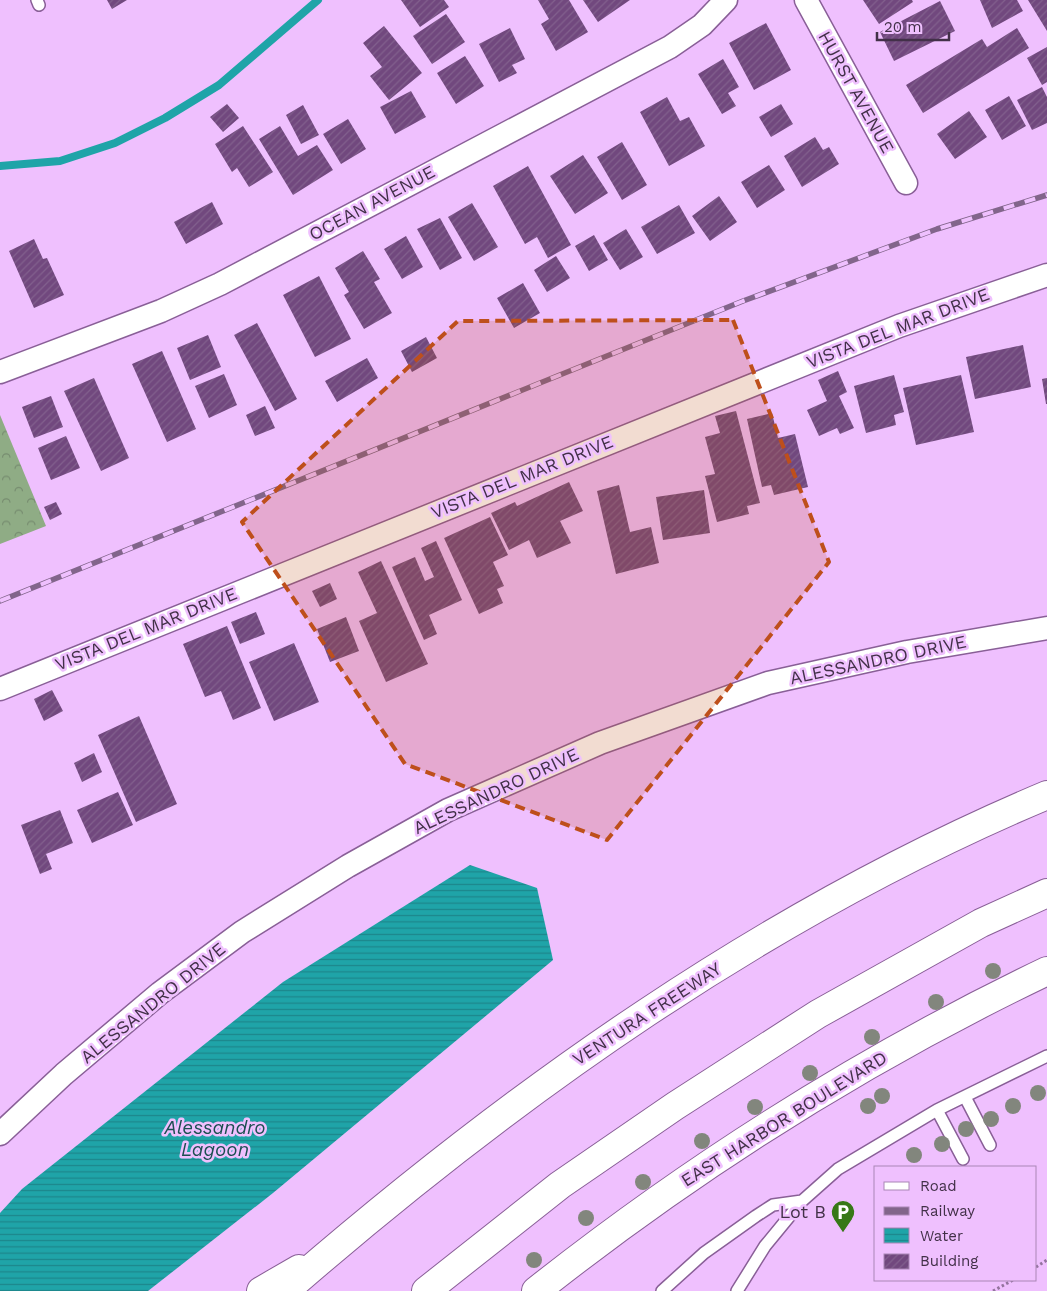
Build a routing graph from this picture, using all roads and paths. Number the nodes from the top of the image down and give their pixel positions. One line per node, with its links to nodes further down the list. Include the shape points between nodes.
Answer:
1 (726, 0): 5 (street, OCEAN AVENUE, via 702,24 670,47 220,284 161,311)
2 (806, 0): 3 (street, HURST AVENUE)
3 (906, 183)
4 (1047, 275): 7 (street, VISTA DEL MAR DRIVE, via 899,326)
5 (0, 372)
6 (1047, 628): 14 (street, ALESSANDRO DRIVE, via 907,652 768,683 600,743 448,810 348,866 242,932 160,993 64,1074)
7 (0, 689)
8 (1047, 796): 18 (main road, VENTURA FREEWAY, via 907,860 805,915 691,983 557,1074 449,1155)
9 (1047, 893): 22 (main road, via 972,928 818,1014 674,1106 560,1185)
10 (1047, 971): 23 (main road, EAST HARBOR BOULEVARD, via 931,1030 779,1118 633,1217)
11 (1047, 1056): 12 (lane)
12 (964, 1097): 13 (lane); 15 (lane)
13 (937, 1110): 16 (lane); 17 (lane, via 838,1169)
14 (0, 1134)
15 (990, 1145)
16 (963, 1159)
17 (802, 1201): 24 (lane, via 774,1205 756,1216 704,1253); 25 (lane, via 764,1246)
18 (334, 1248): 20 (main road); 21 (main road, VENTURA FREEWAY)
19 (1011, 1281): 26 (path)
20 (261, 1291)
21 (286, 1291)
22 (426, 1291)
23 (536, 1291)
24 (662, 1291)
25 (737, 1291)
26 (993, 1291)

